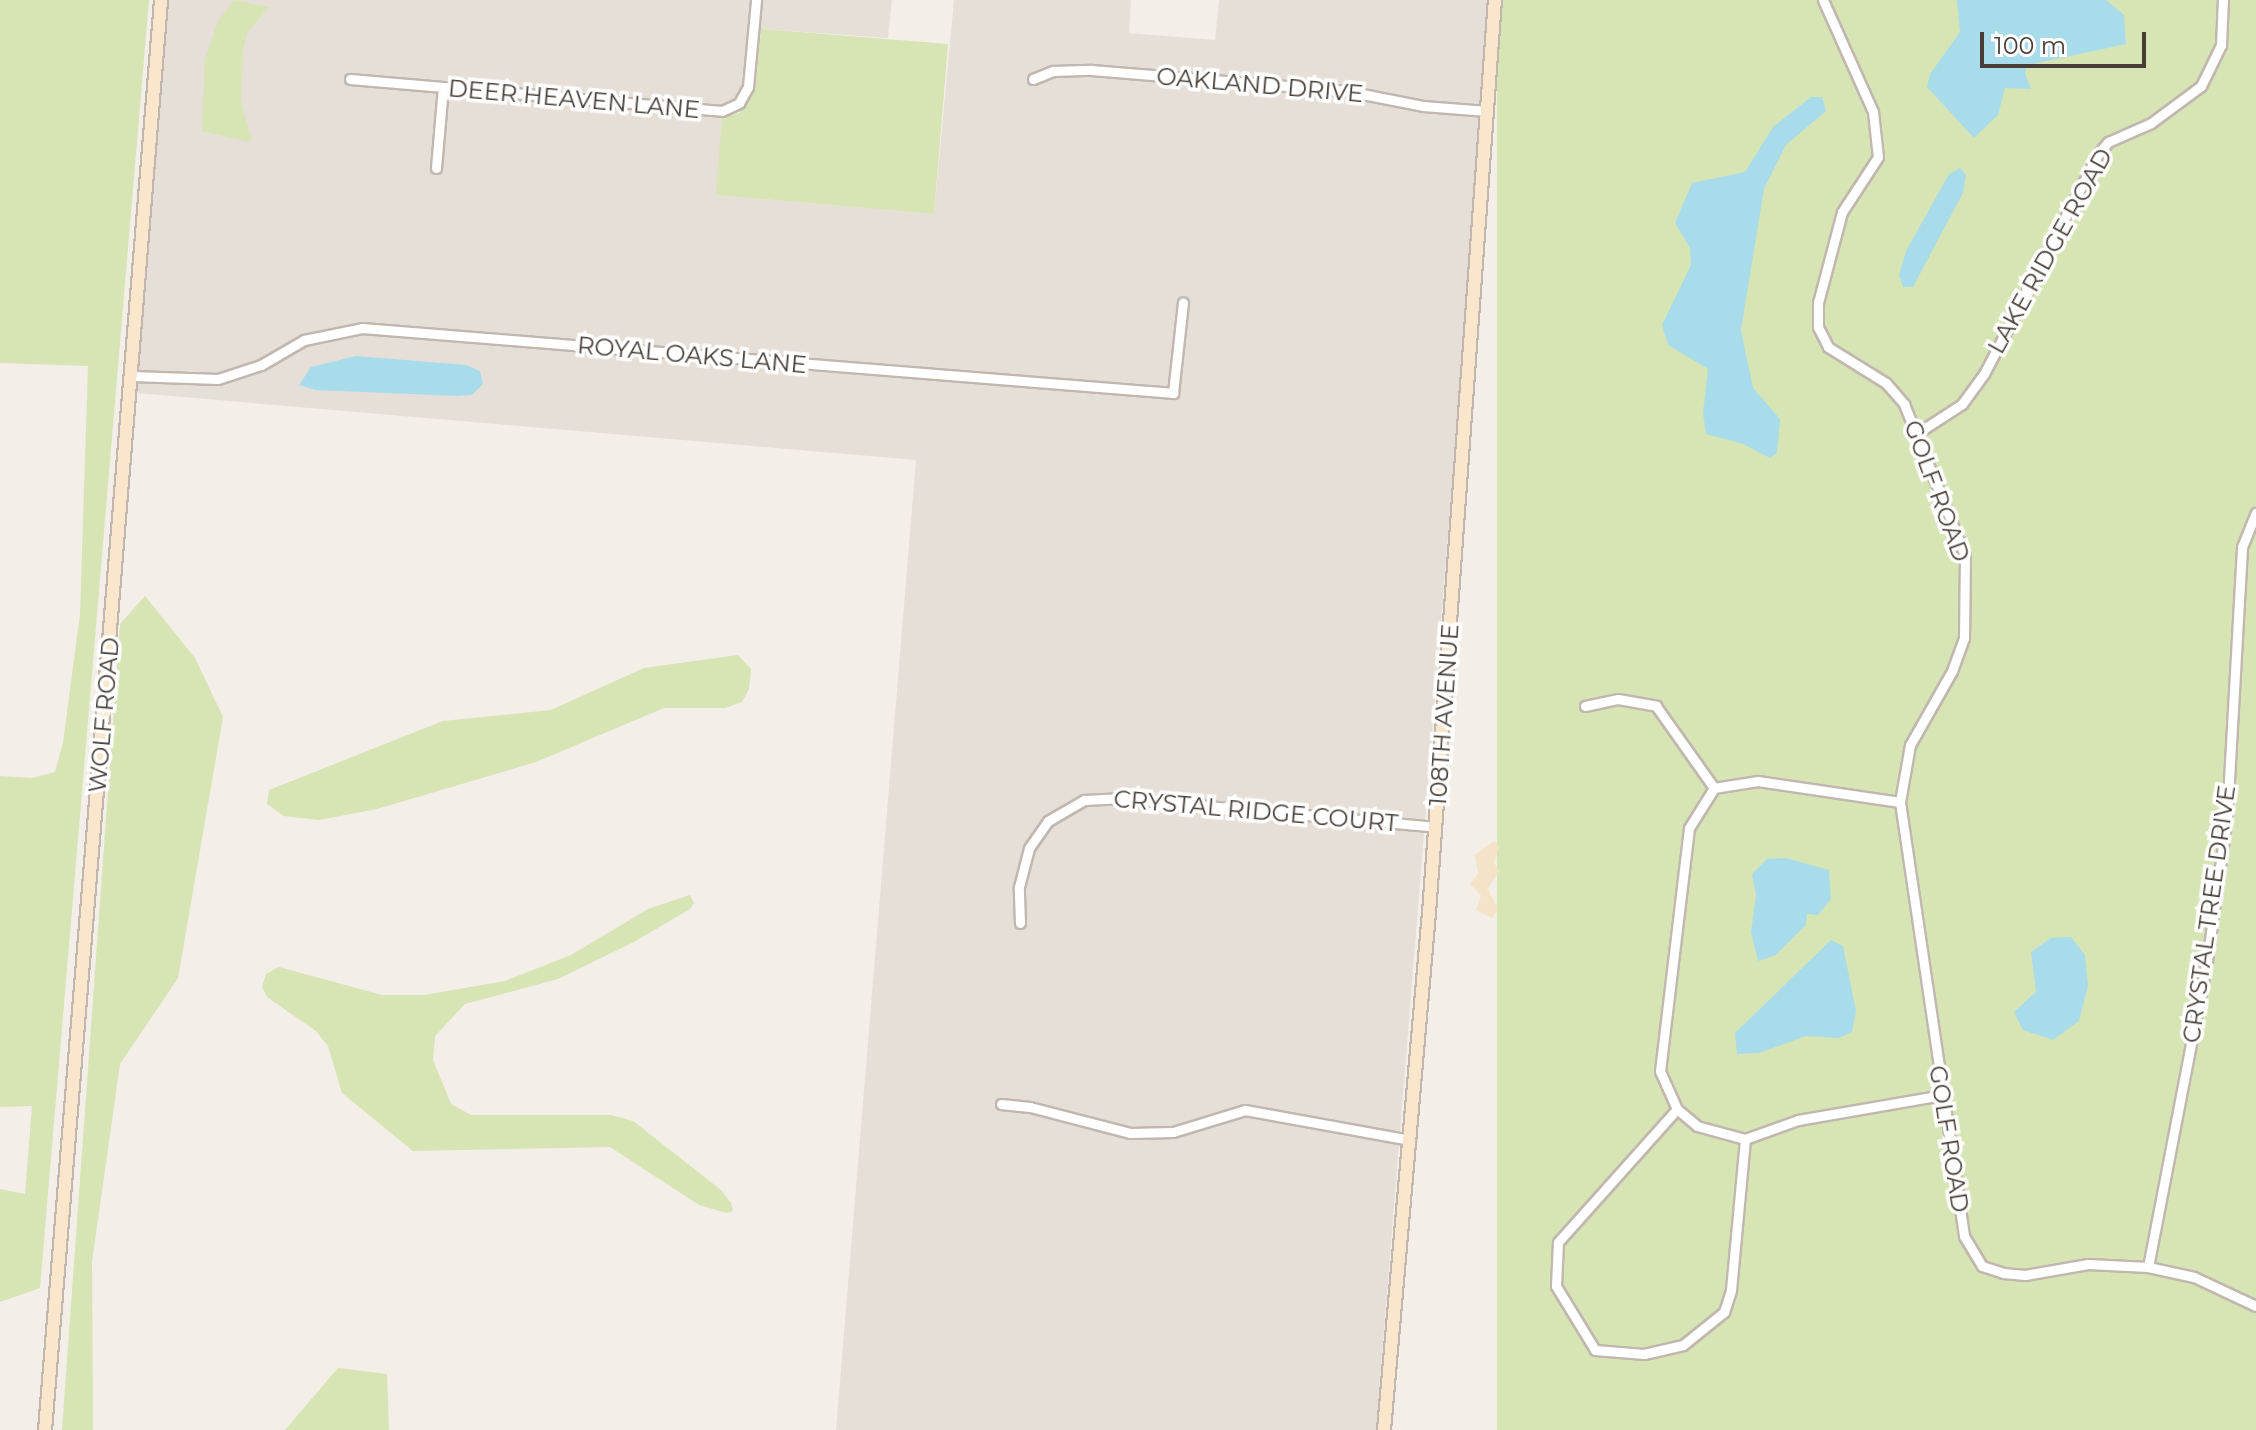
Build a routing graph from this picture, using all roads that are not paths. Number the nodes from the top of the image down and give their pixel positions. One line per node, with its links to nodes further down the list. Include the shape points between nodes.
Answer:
1 (161, 0): 12 (street, WOLF ROAD)
2 (756, 0): 8 (street, DEER HEAVEN LANE, via 748,87 739,103 722,111)
3 (1495, 0): 9 (street, 108TH AVENUE)
4 (1823, 0): 13 (street, GOLF ROAD, via 1873,112 1878,157 1842,212 1818,303 1818,327 1828,347 1843,360 1886,383)
5 (2223, 0): 13 (street, LAKE RIDGE ROAD, via 2221,45 2201,86 2151,123 2108,142 2098,154 1984,374 1962,404)
6 (350, 79): 8 (street, DEER HEAVEN LANE)
7 (1033, 79): 9 (street, OAKLAND DRIVE, via 1053,71 1091,70 1347,91 1423,106)
8 (443, 87): 10 (street)
9 (1487, 111): 18 (street, 108TH AVENUE)
10 (436, 168)
11 (1183, 303): 12 (street, ROYAL OAKS LANE, via 1173,393 362,328 313,337 261,365 218,379)
12 (132, 376): 27 (street, WOLF ROAD)
13 (1919, 432): 17 (street, GOLF ROAD, via 1965,556 1967,614 1952,671 1910,745)
14 (2256, 513): 25 (street, CRYSTAL TREE DRIVE, via 2242,547 2227,816 2207,961)
15 (1585, 706): 16 (street, via 1618,699 1656,706)
16 (1714, 788): 17 (street, via 1758,781); 22 (street, via 1689,828 1659,1050 1660,1071)
17 (1900, 802): 20 (street, GOLF ROAD)
18 (1435, 827): 19 (street, CRYSTAL RIDGE COURT, via 1119,798 1084,800 1048,821 1029,848 1019,887); 24 (street, 108TH AVENUE)
19 (1020, 923)
20 (1942, 1095): 23 (street, via 1798,1120); 25 (street, GOLF ROAD, via 1964,1236 1982,1266 2025,1275 2088,1264)
21 (1001, 1104): 24 (street, via 1141,1134 1173,1132 1245,1110)
22 (1677, 1109): 23 (street, via 1697,1126); 23 (street, via 1558,1242 1556,1286 1595,1350 1644,1354 1683,1345 1724,1312 1731,1290)
23 (1745, 1139)
24 (1410, 1140): 28 (street, 108TH AVENUE)
25 (2148, 1267): 26 (street, via 2194,1277)
26 (2256, 1306)
27 (45, 1430)
28 (1384, 1430)

